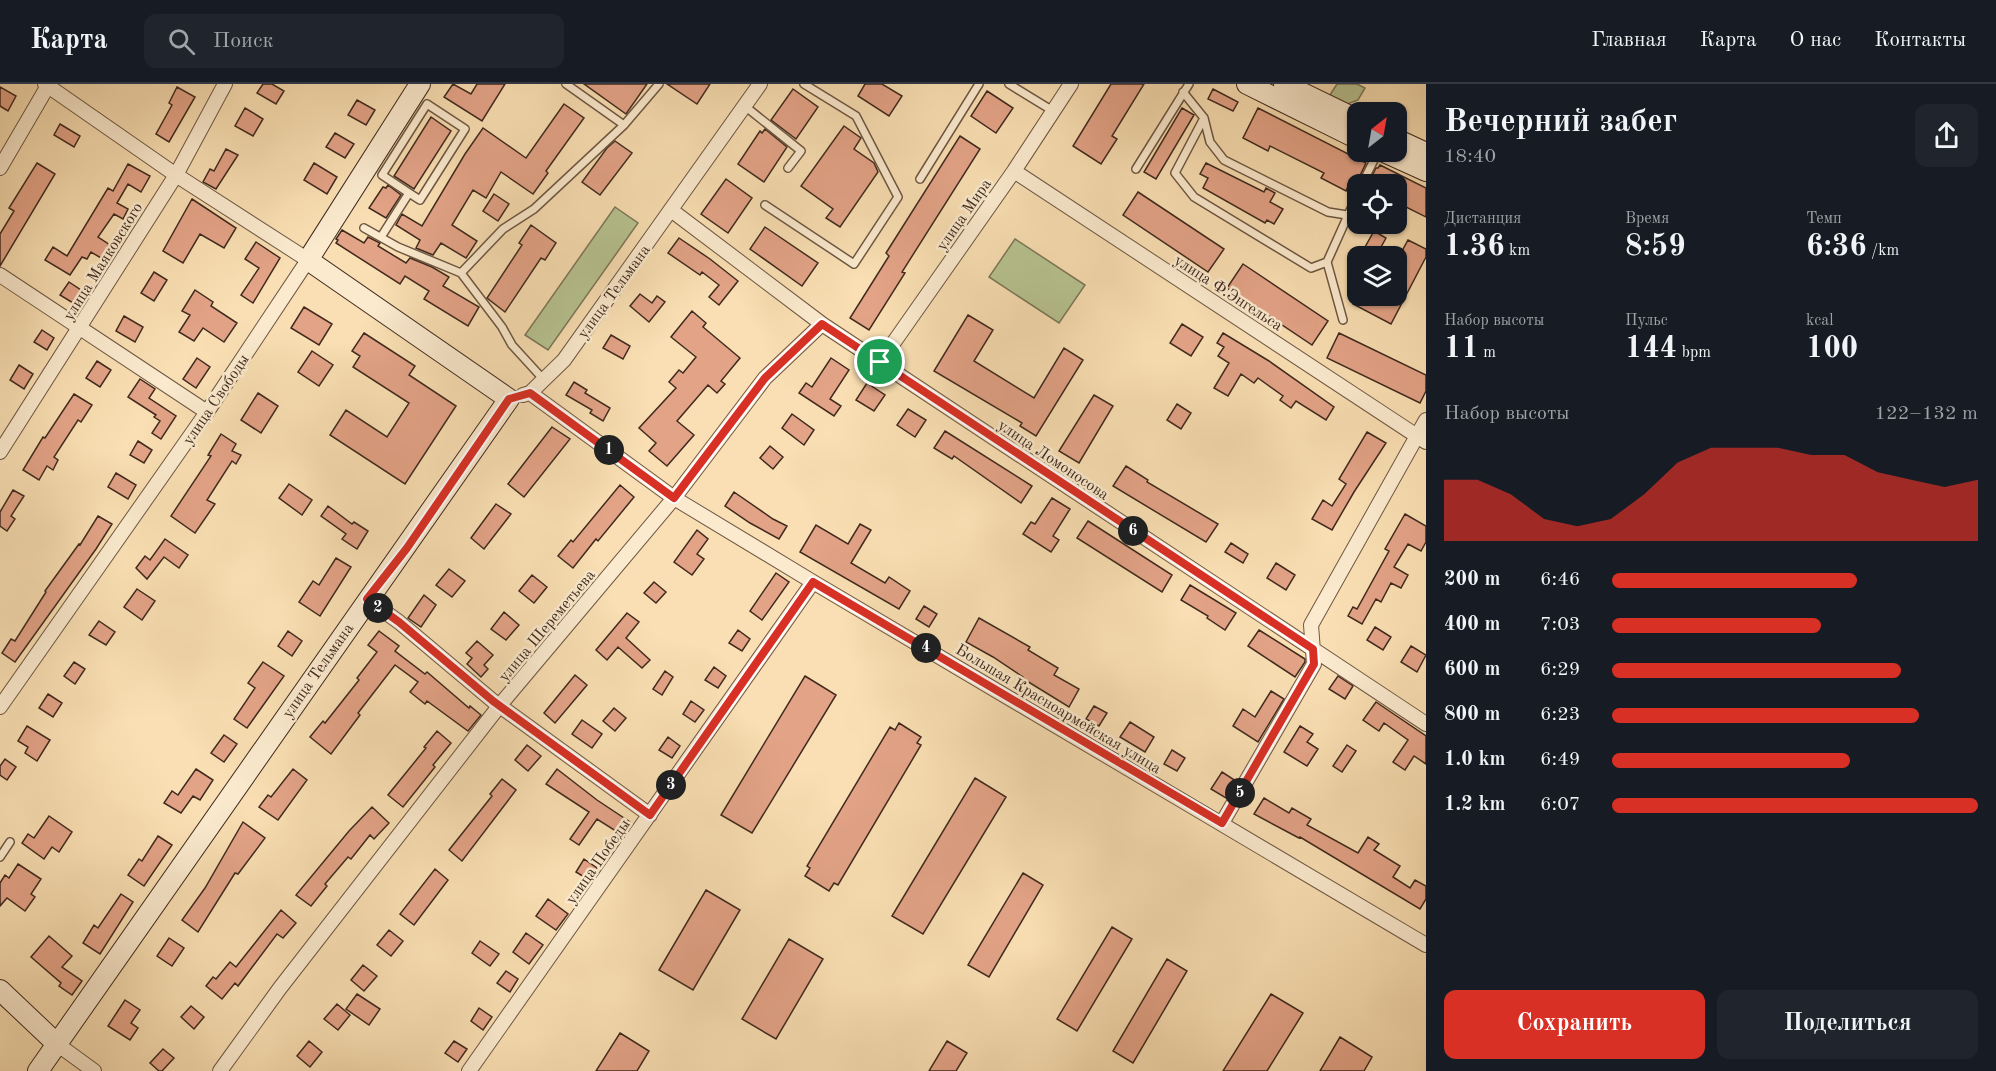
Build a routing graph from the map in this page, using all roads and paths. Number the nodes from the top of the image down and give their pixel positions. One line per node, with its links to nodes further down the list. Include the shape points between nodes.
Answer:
1 (225, 84): 29 (street, улица Маяковского)
2 (420, 84): 37 (street, улица Свободы)
3 (566, 84): 19 (lane)
4 (659, 84): 19 (lane)
5 (760, 84): 15 (street, улица Тельмана)
6 (804, 84): 32 (lane, via 856,116 898,197 854,264)
7 (979, 84): 30 (lane)
8 (1009, 84): 16 (lane)
9 (1071, 84): 16 (street, улица Мира)
10 (1189, 84): 14 (lane)
11 (1247, 84): 20 (street)
12 (1284, 84): 17 (street)
13 (47, 85): 24 (street); 29 (street)
14 (1183, 92): 18 (lane); 26 (lane)
15 (746, 107): 25 (lane, via 801,151); 33 (street, улица Тельмана)
16 (1053, 111): 27 (street, улица Мира)
17 (1347, 115)
18 (1204, 118): 34 (lane, via 1210,142 1224,160 1328,212); 38 (lane, via 1175,173 1194,197 1311,268)
19 (624, 124): 39 (lane, via 534,209 503,229)
20 (1347, 134)
21 (1407, 144): 22 (street)
22 (1426, 153)
23 (1406, 162): 28 (street)
24 (0, 168)
25 (788, 168)
26 (1136, 169)
27 (1014, 171): 44 (street, улица Мира); 50 (street, улица Ф.Энгельса)
28 (1426, 171)
29 (176, 175): 37 (street); 43 (street, улица Маяковского)
30 (920, 179)
31 (409, 193): 31 (lane, via 420,200 465,129 427,104 382,175); 36 (lane)
32 (765, 206)
33 (671, 210): 42 (street, улица Ломоносова); 45 (street, улица Тельмана, via 564,360)
34 (1347, 215): 38 (lane)
35 (364, 228): 36 (lane)
36 (381, 237): 39 (lane)
37 (308, 260): 47 (street); 48 (street, улица Свободы)
38 (1327, 262): 41 (lane)
39 (461, 273): 45 (lane, via 512,345)
40 (0, 275): 43 (street)
41 (1343, 320)
42 (822, 324): 44 (street, улица Ломоносова); 52 (street, улица Шереметьева, via 765,378)
43 (79, 327): 48 (street); 51 (street, улица Маяковского)
44 (880, 362): 55 (street, улица Ломоносова)
45 (544, 380): 46 (street, улица Тельмана)
46 (530, 393): 47 (street, улица Тельмана); 52 (street, Большая Красноармейская улица)
47 (509, 399): 54 (street, улица Тельмана, via 407,548)
48 (207, 412): 57 (street, улица Свободы)
49 (1426, 420): 50 (street)
50 (1422, 439): 55 (street, via 1311,625)
51 (0, 452)
52 (674, 498): 53 (street, Большая Красноармейская улица); 56 (street, улица Шереметьева)
53 (813, 582): 59 (street, улица Победы); 60 (street, Большая Красноармейская улица)
54 (367, 599): 56 (street); 65 (street, улица Тельмана)
55 (1313, 649): 58 (street, улица Ломоносова); 60 (street, via 1314,664)
56 (500, 705): 59 (street); 68 (street, улица Шереметьева)
57 (0, 707)
58 (1426, 724)
59 (650, 815): 69 (street, улица Победы)
60 (1222, 823): 63 (street, Большая Красноармейская улица)
61 (10, 842): 62 (lane)
62 (0, 857)
63 (1426, 945)
64 (0, 990): 65 (street)
65 (57, 1044): 66 (street, улица Тельмана); 67 (street)
66 (38, 1071)
67 (94, 1071)
68 (220, 1071)
69 (469, 1071)

